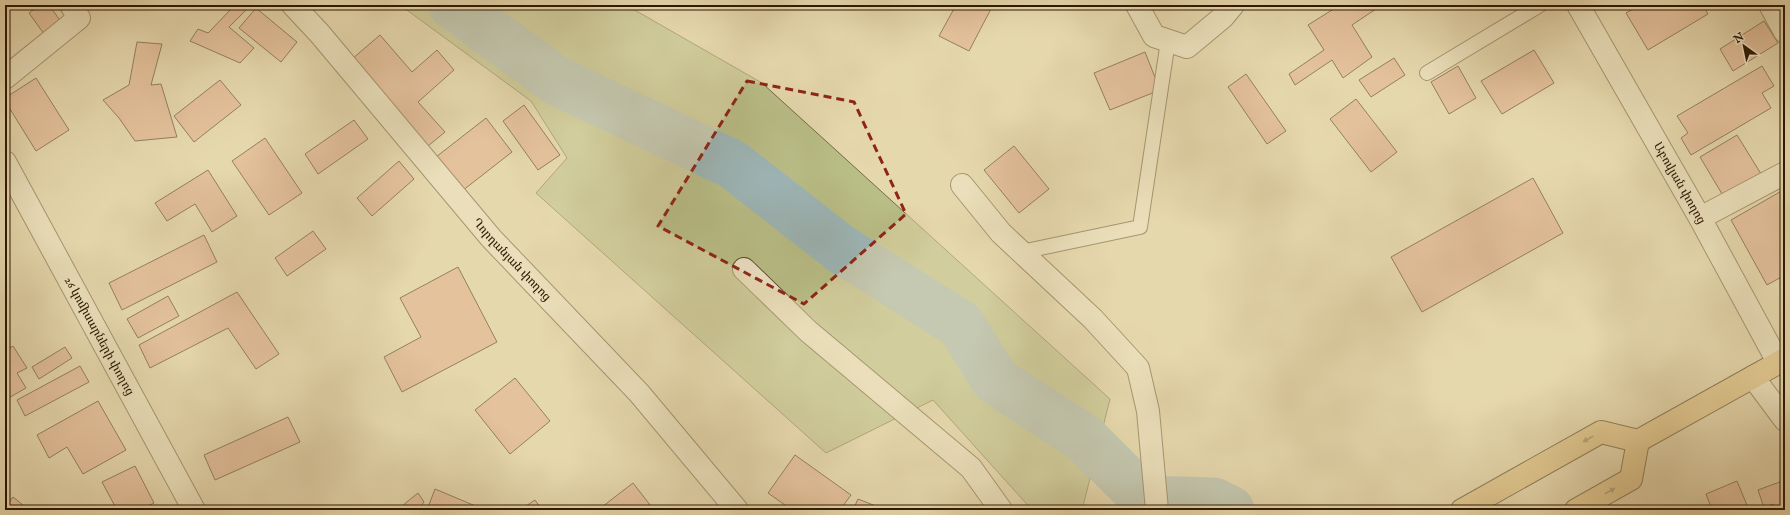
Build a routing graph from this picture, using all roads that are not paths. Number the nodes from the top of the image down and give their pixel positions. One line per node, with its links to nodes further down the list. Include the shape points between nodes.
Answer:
1 (71, 5): 11 (street, via 80,18)
2 (293, 5): 23 (street, Ղորղանյան փողոց, via 491,238 639,393)
3 (1137, 5): 9 (street, via 1154,36)
4 (1233, 5): 9 (street, via 1224,17 1187,47)
5 (1540, 5): 10 (lane)
6 (1578, 5): 15 (street, Աբովյան փողոց)
7 (1770, 5): 8 (street)
8 (1785, 32)
9 (1168, 41): 16 (lane, via 1140,227)
10 (1426, 73)
11 (5, 78)
12 (5, 162): 22 (street, 26 կոմիսարների փողոց)
13 (1785, 173): 15 (street)
14 (962, 184): 16 (street, via 1001,233)
15 (1700, 218): 18 (street, Աբովյան փողոց)
16 (1021, 252): 25 (street, via 1093,319 1138,368 1148,411)
17 (744, 269): 24 (street, via 808,331 971,468)
18 (1782, 361): 19 (main road)
19 (1753, 377): 20 (street); 21 (main road)
20 (1785, 420)
21 (1638, 441): 26 (main road, one-way to 26, via 1600,432); 27 (main road, one-way to 21, via 1631,479)
22 (194, 510)
23 (738, 510)
24 (1001, 510)
25 (1157, 510)
26 (1462, 510)
27 (1576, 510)

